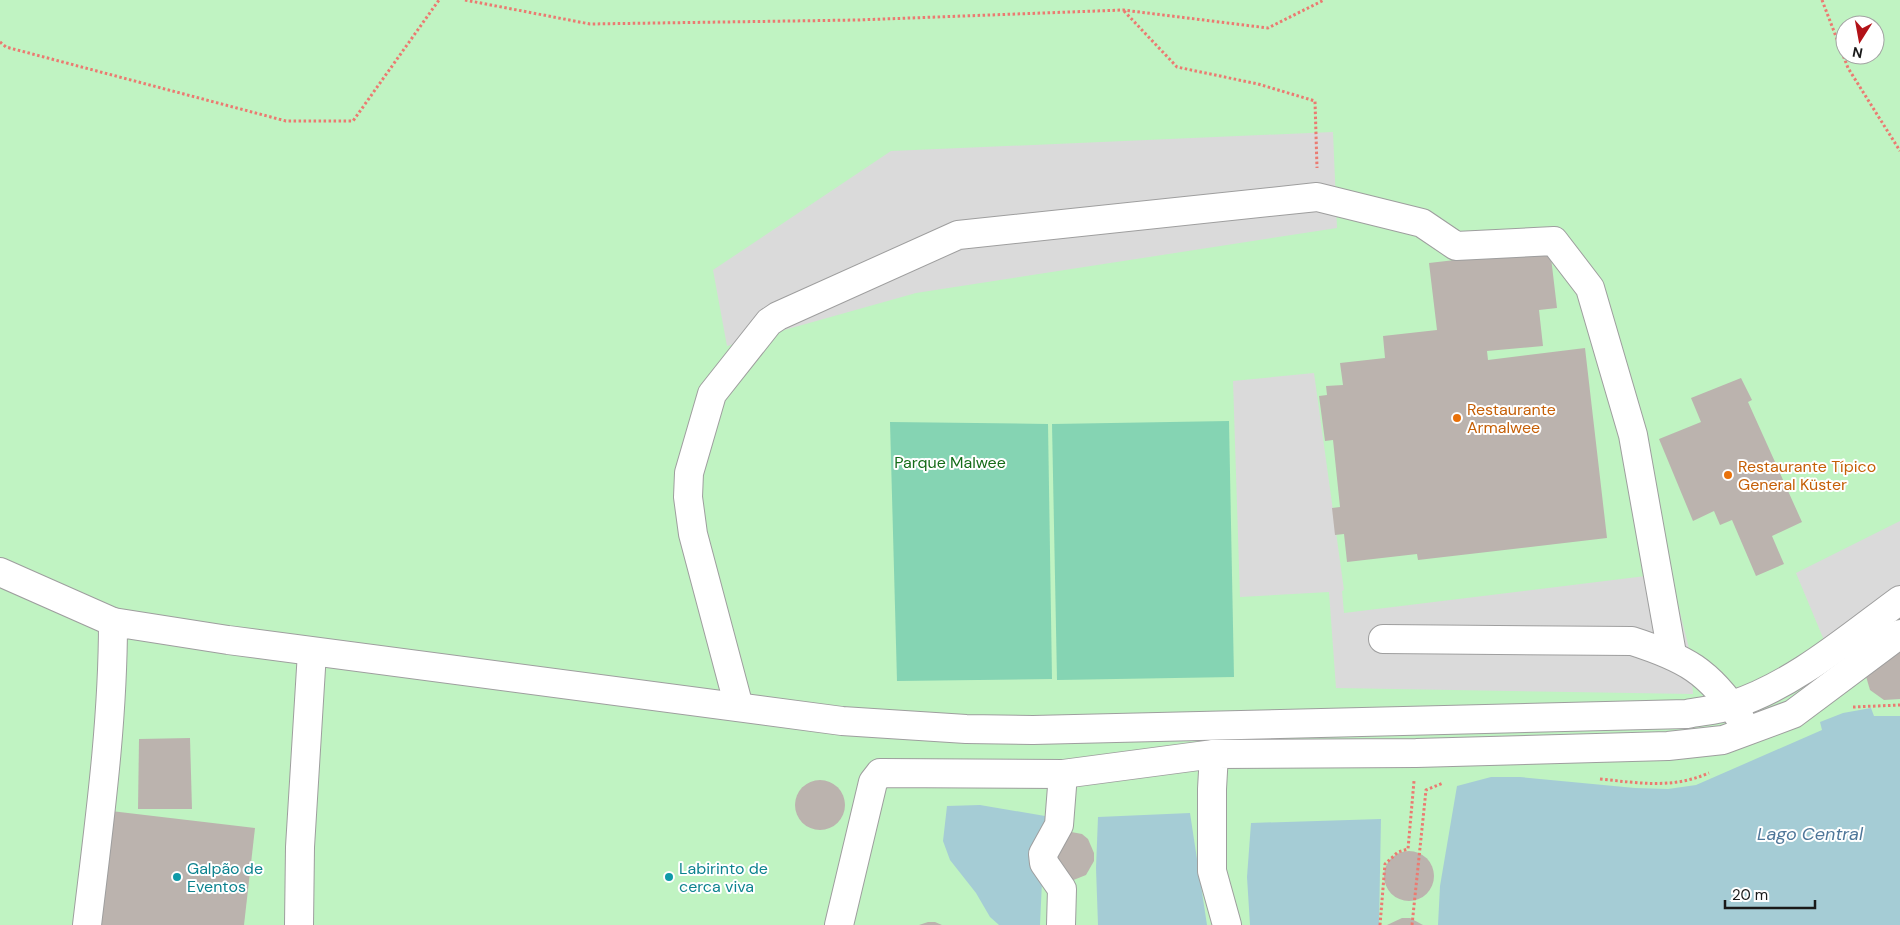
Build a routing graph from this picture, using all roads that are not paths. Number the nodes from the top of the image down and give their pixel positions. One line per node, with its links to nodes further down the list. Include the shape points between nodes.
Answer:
1 (0, 572): 3 (lane)
2 (1900, 600): 8 (lane, via 1786,679)
3 (113, 622): 6 (lane); 13 (lane, via 108,756)
4 (1900, 634): 10 (lane, via 1793,714)
5 (1383, 639): 7 (lane, via 1632,642)
6 (312, 652): 9 (lane); 14 (lane, via 300,847)
7 (1672, 654): 8 (lane, via 1705,675); 9 (lane, via 1633,435 1590,288 1554,241 1456,246 1422,223 1318,197 958,235 769,322 712,394 689,473 688,497 693,534)
8 (1732, 706): 9 (lane, via 1687,714 1033,730 905,726); 10 (lane)
9 (739, 707)
10 (1749, 732): 11 (lane, via 1723,740 1668,746)
11 (1214, 754): 12 (lane); 17 (lane, via 1212,871)
12 (1063, 774): 15 (lane, via 880,773 873,782); 16 (lane, via 1058,825 1043,854 1044,864 1062,889)
13 (87, 925)
14 (299, 925)
15 (839, 925)
16 (1061, 925)
17 (1227, 925)

